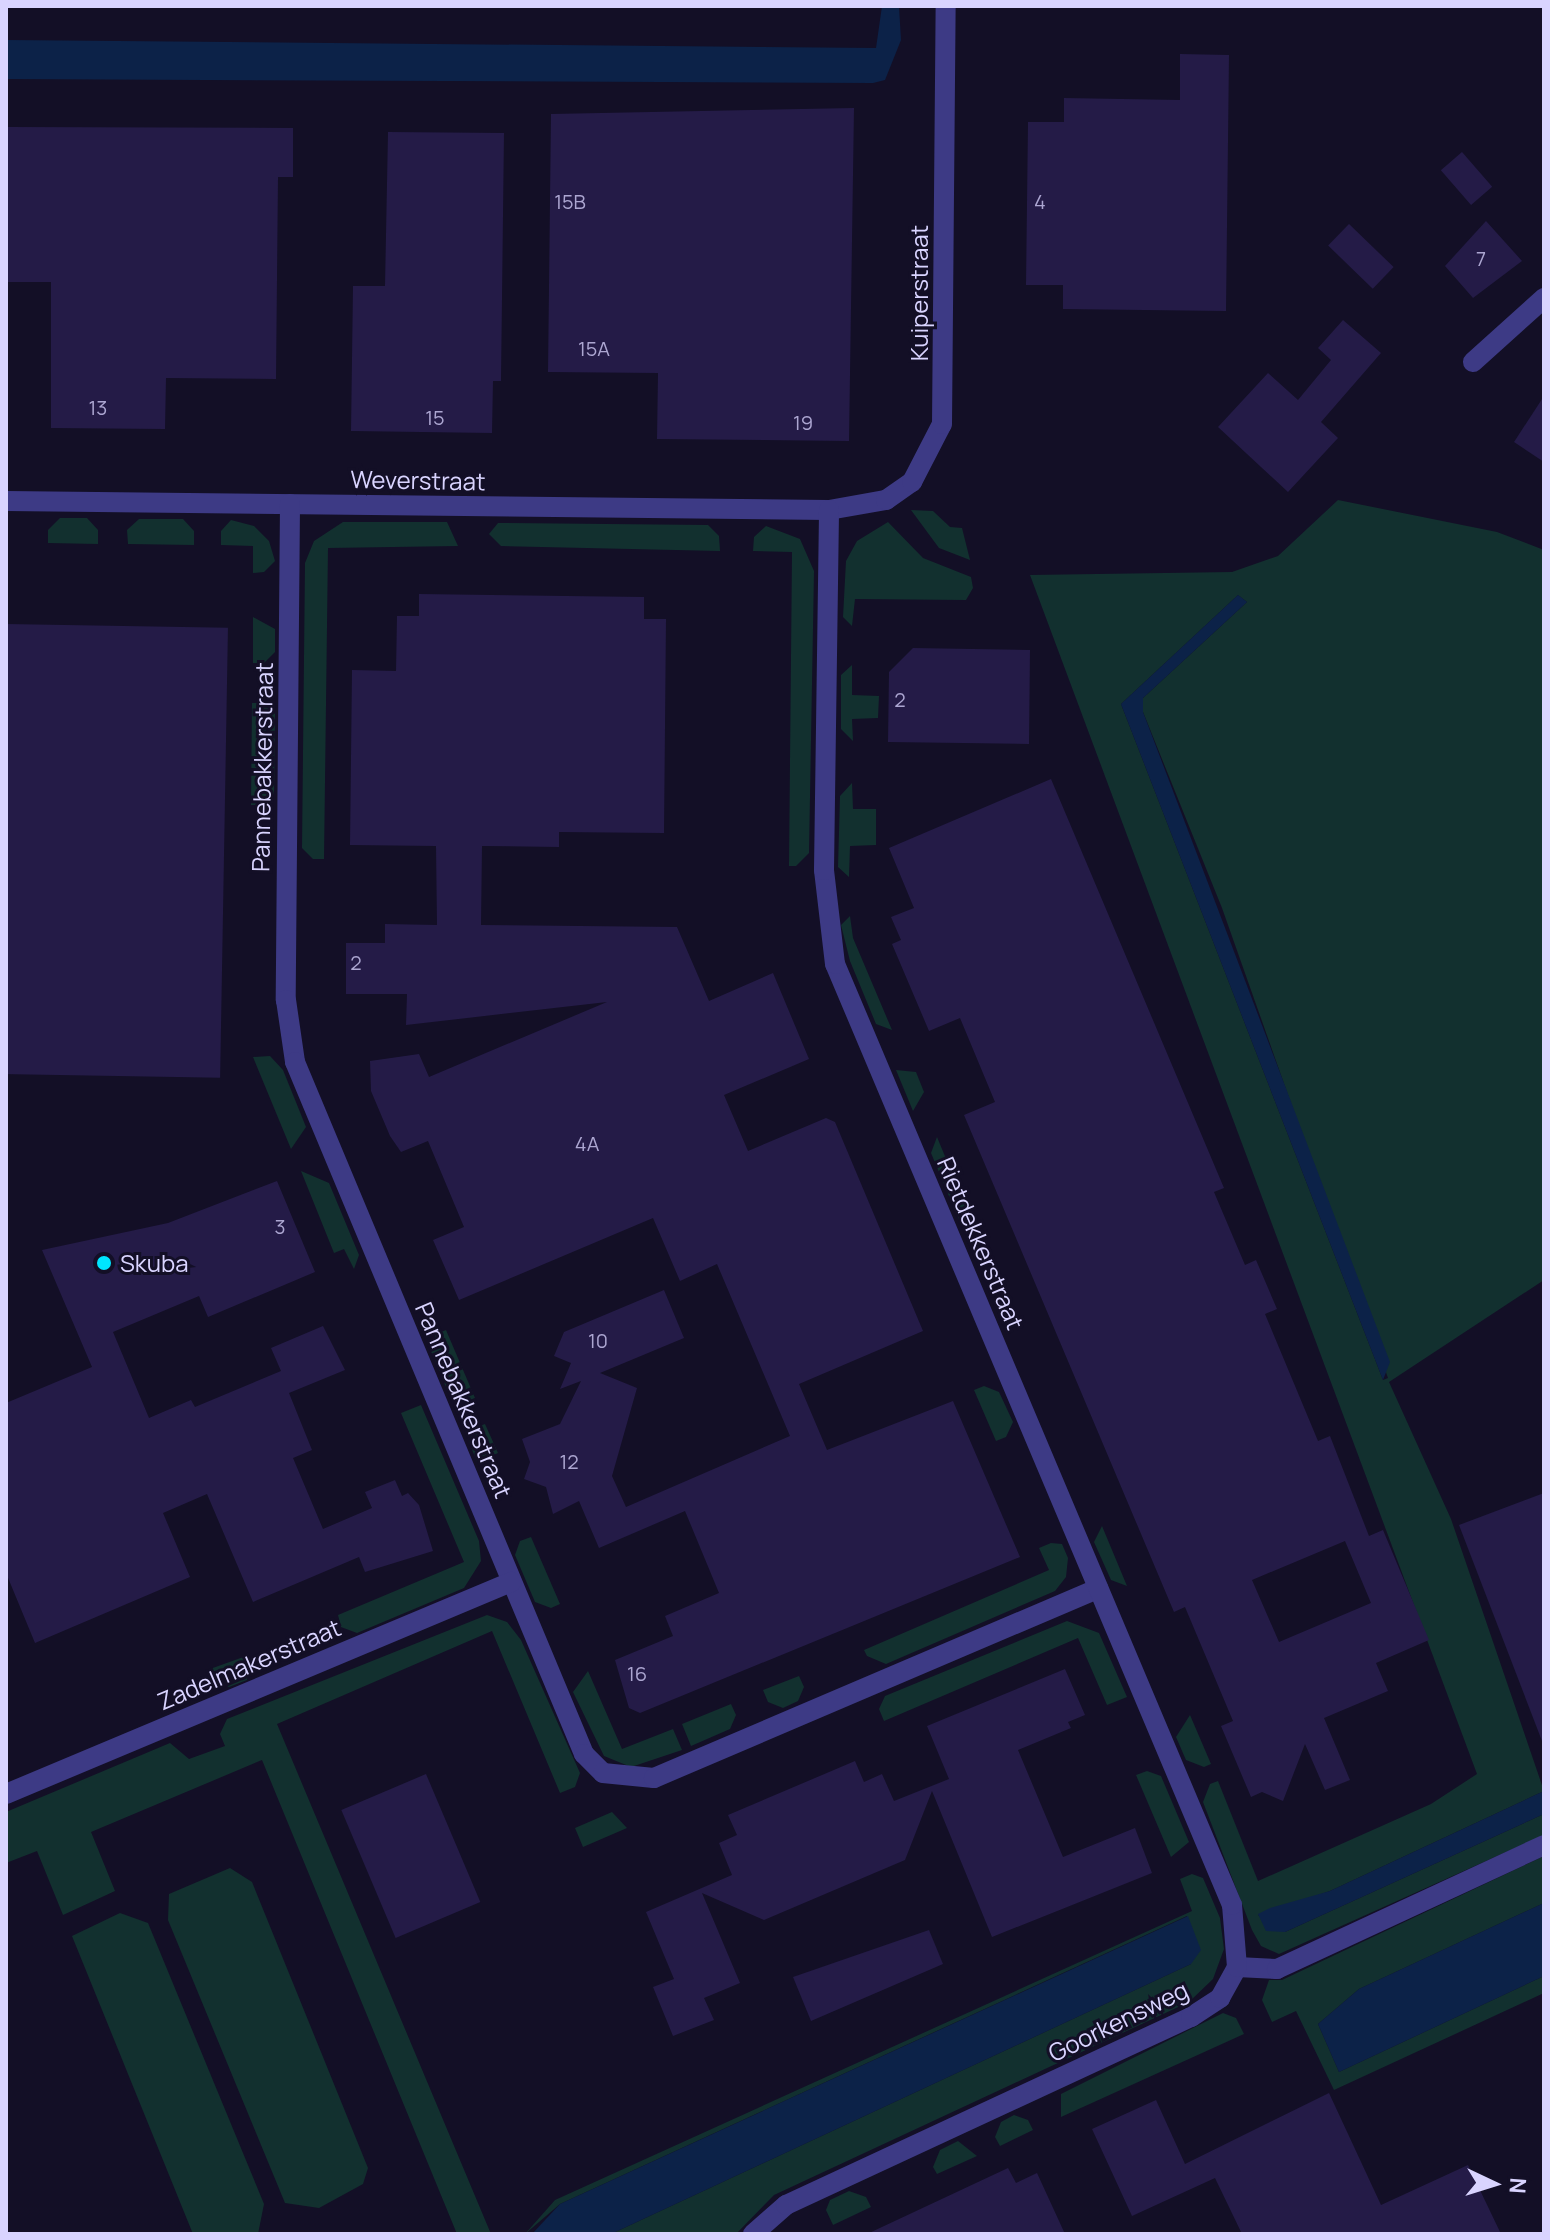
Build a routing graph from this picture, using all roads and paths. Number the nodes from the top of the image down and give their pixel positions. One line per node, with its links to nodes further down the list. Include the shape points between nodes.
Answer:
1 (946, 6): 6 (street, Kuiperstraat, via 942,424 912,482 886,500)
2 (1544, 298): 3 (street)
3 (1473, 362)
4 (6, 501): 5 (street, Weverstraat)
5 (290, 504): 6 (street, Weverstraat); 7 (street, Pannebakkerstraat, via 286,1000 295,1062)
6 (829, 510): 8 (street, Rietdekkerstraat, via 824,870 835,964)
7 (511, 1582): 8 (street, Pannebakkerstraat, via 584,1754 603,1773 629,1779 668,1772); 9 (street, Zadelmakerstraat)
8 (1098, 1589): 11 (street, Rietdekkerstraat, via 1232,1905)
9 (6, 1794)
10 (1544, 1845): 11 (street, via 1277,1969)
11 (1237, 1967): 12 (street, Goorkensweg, via 1220,1998 1191,2017 786,2205)
12 (753, 2234)

